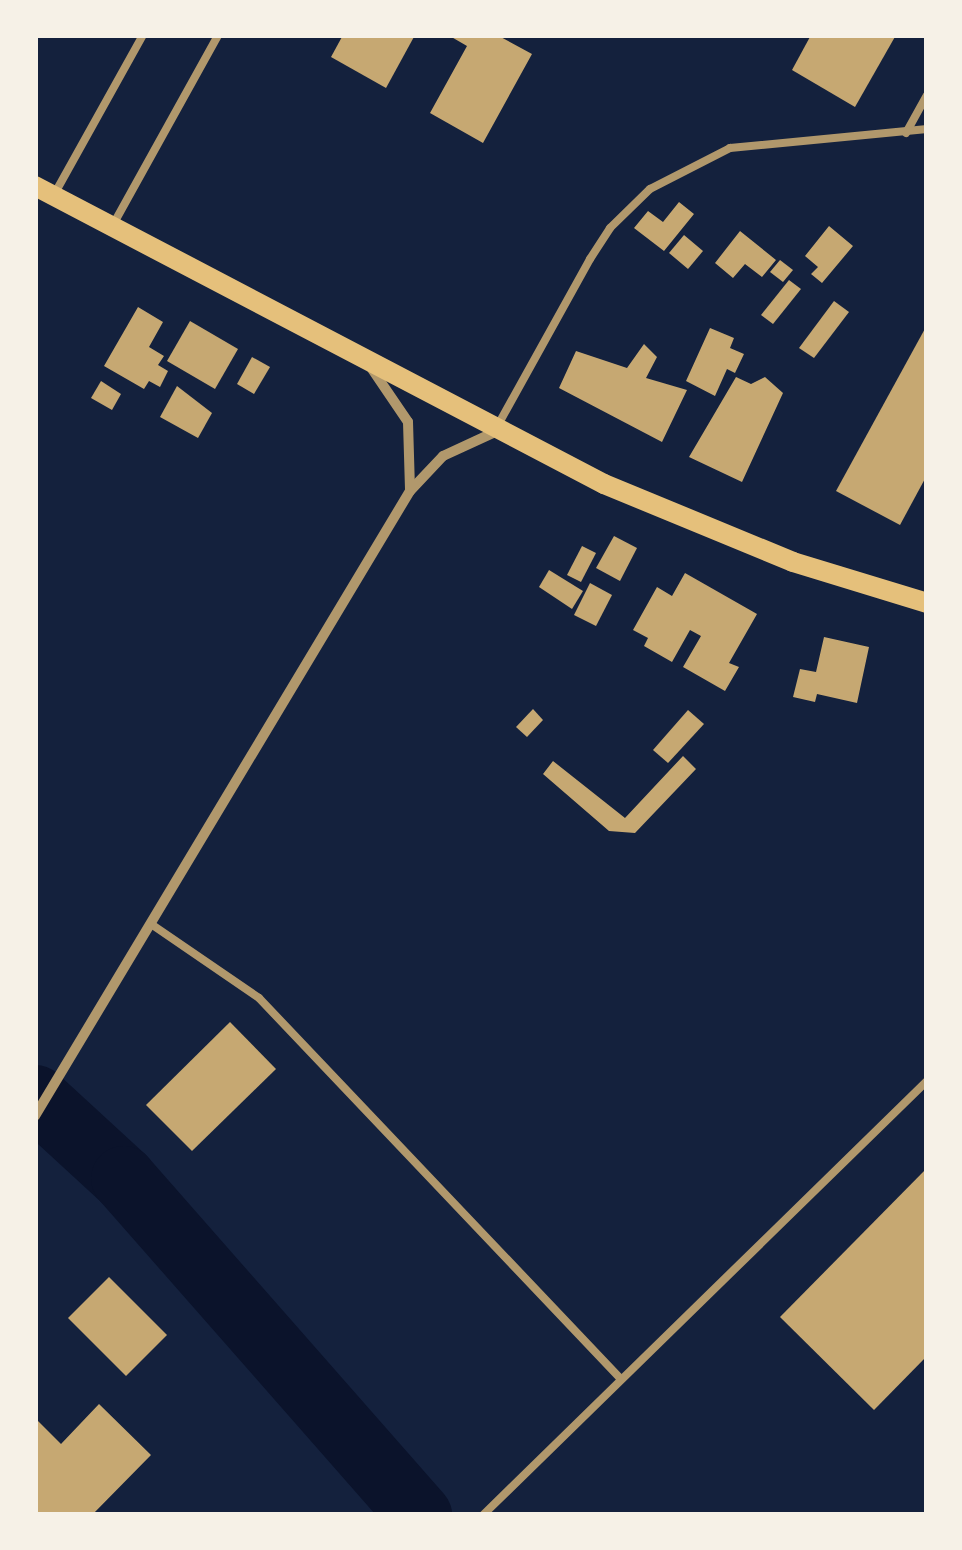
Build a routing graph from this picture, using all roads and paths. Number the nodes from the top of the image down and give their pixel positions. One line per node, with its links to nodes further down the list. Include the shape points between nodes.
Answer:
1 (143, 35): 6 (lane)
2 (218, 35): 7 (lane)
3 (927, 95): 5 (lane)
4 (927, 129): 5 (lane)
5 (906, 132): 9 (lane, via 730,148 650,189 590,259)
6 (44, 191): 7 (main road)
7 (112, 228): 8 (main road)
8 (362, 360): 9 (main road); 10 (street, via 408,422)
9 (495, 432): 10 (street, via 443,456); 11 (main road, via 732,538)
10 (410, 491): 12 (street)
11 (927, 602)
12 (151, 924): 14 (street); 15 (lane, via 259,998)
13 (927, 1081): 15 (lane)
14 (35, 1116)
15 (620, 1378): 16 (lane)
16 (483, 1515)

